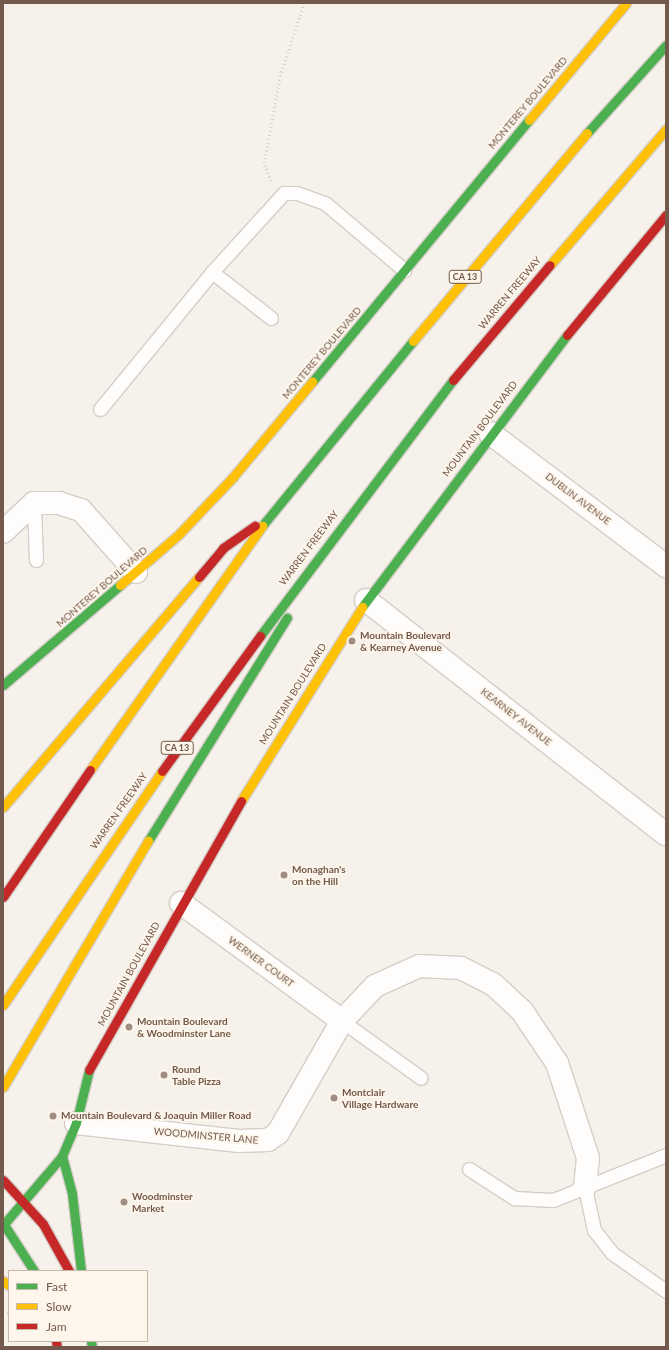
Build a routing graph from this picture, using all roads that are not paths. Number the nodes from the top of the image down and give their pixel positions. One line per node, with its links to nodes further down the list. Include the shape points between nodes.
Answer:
1 (626, 3): 5 (main road, MONTEREY BOULEVARD)
2 (666, 45): 12 (main road, CA 13, via 545,180)
3 (666, 129): 10 (main road, WARREN FREEWAY / CA 13, via 471,357)
4 (666, 215): 9 (main road, MOUNTAIN BOULEVARD, via 627,260)
5 (404, 270): 6 (lane, via 325,203 297,193 284,193); 16 (main road, MONTEREY BOULEVARD, via 233,477 179,534)
6 (212, 272): 7 (lane); 8 (lane)
7 (271, 318)
8 (100, 409)
9 (490, 433): 15 (street, DUBLIN AVENUE); 17 (main road, MOUNTAIN BOULEVARD)
10 (361, 498): 23 (main road, WARREN FREEWAY / CA 13, via 144,795); 26 (main road, via 119,886)
11 (34, 503): 13 (street); 14 (lane); 16 (street, via 58,503 80,510)
12 (271, 514): 19 (main road, via 223,548 117,669); 21 (main road, CA 13, via 200,611)
13 (3, 532)
14 (36, 560)
15 (666, 566)
16 (136, 572): 18 (main road, MONTEREY BOULEVARD)
17 (366, 600): 20 (street, KEARNEY AVENUE); 22 (main road, MOUNTAIN BOULEVARD, via 288,720)
18 (3, 685)
19 (4, 806)
20 (666, 834)
21 (3, 896)
22 (181, 903): 24 (street, WERNER COURT); 27 (main road, MOUNTAIN BOULEVARD, via 87,1073)
23 (3, 1005)
24 (342, 1021): 25 (lane); 27 (street, WOODMINSTER LANE, via 278,1133 268,1140 254,1142); 32 (street, WOODMINSTER LANE, via 375,986 419,966 461,968 493,984 522,1011 557,1063 588,1158)
25 (421, 1078)
26 (3, 1088)
27 (76, 1123): 29 (main road, MOUNTAIN BOULEVARD)
28 (666, 1155): 32 (lane)
29 (62, 1156): 33 (main road, MOUNTAIN BOULEVARD); 37 (main road, via 72,1194)
30 (469, 1169): 32 (lane, via 514,1198 533,1201 553,1200)
31 (3, 1180): 33 (main road)
32 (585, 1187): 38 (lane, via 594,1230 612,1253)
33 (24, 1200): 34 (main road, MOUNTAIN BOULEVARD); 36 (main road, via 43,1224)
34 (3, 1224): 35 (main road)
35 (33, 1270)
36 (68, 1270)
37 (81, 1270)
38 (666, 1291)

